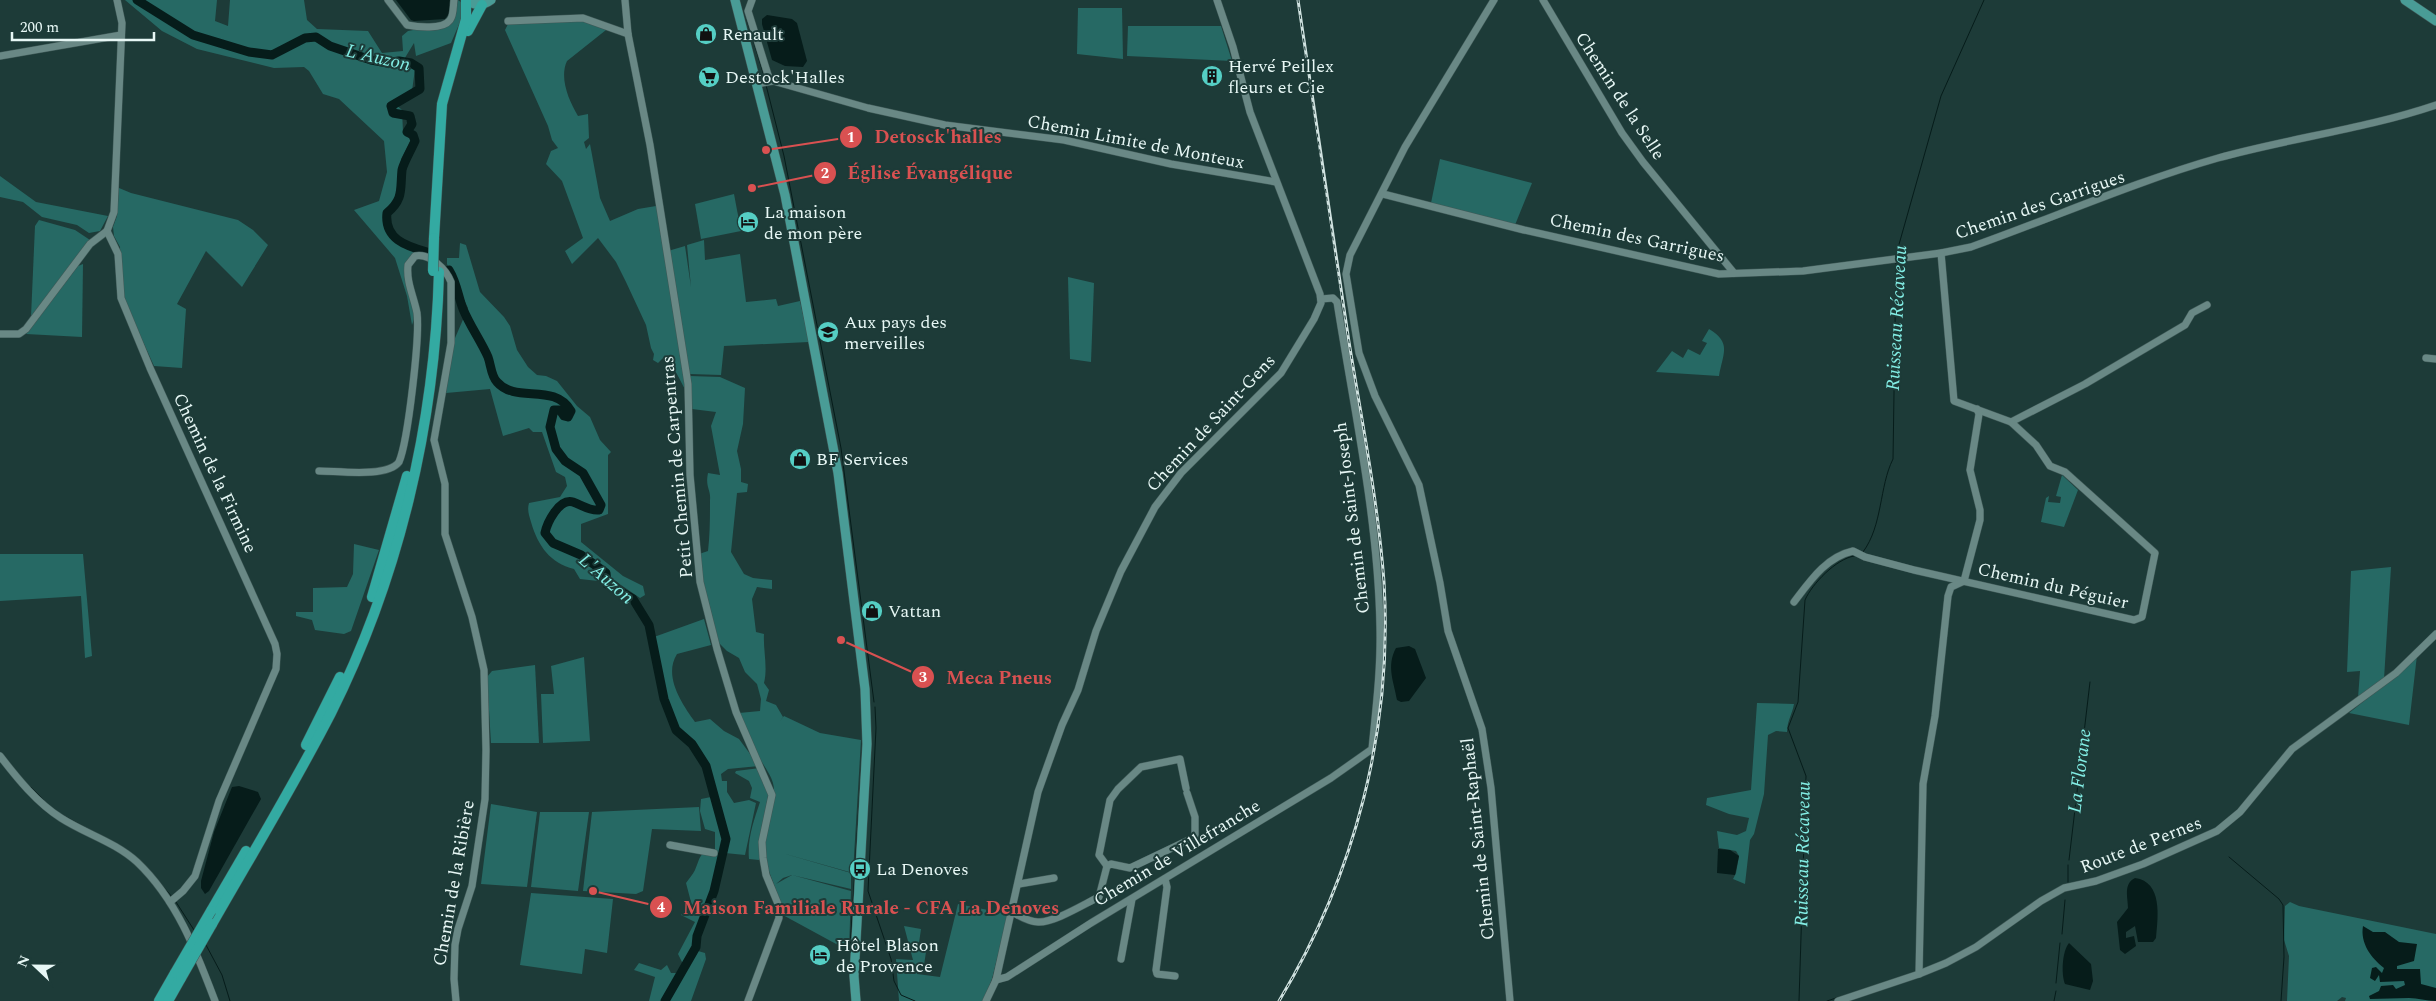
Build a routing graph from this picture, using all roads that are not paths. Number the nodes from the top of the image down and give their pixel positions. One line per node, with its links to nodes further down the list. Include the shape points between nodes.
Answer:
1 (117, 0): 16 (street)
2 (388, 0): 3 (street, via 406,24 418,26 447,23)
3 (454, 0)
4 (466, 0): 12 (main road, via 475,5); 24 (highway, via 466,18 442,104)
5 (625, 0): 15 (street, Petit Chemin de Carpentras)
6 (735, 0): 19 (main road)
7 (752, 0): 18 (street, via 748,11)
8 (1217, 0): 21 (street, via 1250,112)
9 (1494, 0): 22 (street, via 1405,147)
10 (1544, 0): 27 (street, Chemin de la Selle, via 1622,133)
11 (2405, 0): 14 (main road)
12 (486, 2): 24 (highway, via 470,26 448,105)
13 (508, 21): 15 (street, via 583,18)
14 (2436, 21)
15 (628, 34): 59 (street, Petit Chemin de Carpentras, via 650,145 688,384 690,475 700,582 736,712 772,794 762,842 766,875 778,904 779,918)
16 (121, 35): 17 (street); 23 (street, via 114,212)
17 (0, 56)
18 (768, 81): 19 (street); 21 (street, Chemin Limite de Monteux, via 945,125 1064,140)
19 (757, 84): 60 (main road, via 785,195 838,473 865,689 867,744 854,976)
20 (2436, 105): 25 (street, Chemin des Garrigues, via 2387,121 2275,143 2215,159 1992,240)
21 (1276, 182): 28 (street)
22 (1383, 194): 27 (street, Chemin des Garrigues, via 1719,274); 62 (street, Chemin de Saint-Raphaël, via 1350,255 1346,274 1349,296 1359,353 1419,485 1448,631 1482,729 1491,788)
23 (107, 231): 30 (street, via 90,244 26,329 19,334); 48 (street, Chemin de la Firmine, via 118,254 119,286 126,309 277,654 276,669 219,801 194,876)
24 (437, 239): 26 (highway)
25 (1941, 253): 27 (street, Chemin des Garrigues, via 1803,271); 33 (street, Chemin du Péguier, via 1952,398 1959,404)
26 (436, 272): 52 (highway, bridge, via 417,428 399,507 368,608 324,710); 52 (highway, bridge, via 434,356 424,426 411,492 391,564 331,713 212,924)
27 (1734, 273)
28 (1321, 299): 39 (street, Chemin de Saint-Joseph, via 1331,298 1337,302 1366,470 1377,566 1380,649); 46 (street, Chemin de Saint-Gens, via 1307,334 1281,373 1181,473 1138,536 1096,631 1078,690 1038,792)
29 (2207, 305): 34 (street, via 2192,313 2185,324 2085,384)
30 (0, 334)
31 (2426, 358): 32 (street)
32 (2436, 359)
33 (1977, 409): 34 (street, Chemin du Péguier); 36 (street, Chemin du Péguier, via 1970,470 1980,520)
34 (2011, 422): 36 (street, Chemin du Péguier, via 2036,445 2050,466 2065,472 2155,552 2142,617 2134,620)
35 (319, 471): 58 (street, Chemin de la Ribière, via 370,472 396,466 400,462 409,410 417,314 408,265 415,256 427,257 448,273 451,282 451,342 434,448 445,484 445,534 472,617 484,670 485,799 472,886 458,929 454,979)
36 (1964, 581): 37 (street, Chemin du Péguier, via 1865,557 1853,551 1838,556 1823,567); 51 (street, Chemin du Péguier, via 1951,587 1948,596 1935,716 1923,784)
37 (1794, 602)
38 (2436, 634): 51 (street, Route de Pernes, via 2396,673 2292,749 2240,812 2217,831 2124,871 2064,888 1976,947)
39 (1372, 749): 45 (street, Chemin de Villefranche, via 1331,778)
40 (0, 756): 48 (street, via 46,808 116,847 136,862)
41 (670, 844): 42 (street)
42 (714, 853)
43 (1107, 866): 43 (street, via 1130,868 1195,837 1195,817 1180,758 1141,767 1118,788 1110,800 1099,855); 49 (street, via 1099,897 1040,922 1029,921)
44 (1054, 878): 46 (street)
45 (1165, 879): 47 (street, Chemin de Villefranche); 53 (street, via 1156,970 1157,974)
46 (1019, 884): 49 (street, Chemin de Saint-Gens)
47 (1132, 898): 50 (street); 54 (street, Chemin de Villefranche, via 1007,977)
48 (170, 902): 57 (street)
49 (1012, 912): 54 (street, Chemin de Saint-Gens)
50 (1121, 959)
51 (1919, 974): 63 (street, Route de Pernes)
52 (178, 976): 55 (highway); 56 (highway)
53 (1175, 976)
54 (996, 980): 61 (street, Chemin de Saint-Gens)
55 (159, 1001)
56 (168, 1001)
57 (215, 1001)
58 (456, 1001)
59 (748, 1001)
60 (856, 1001)
61 (986, 1001)
62 (1510, 1001)
63 (1838, 1001)

